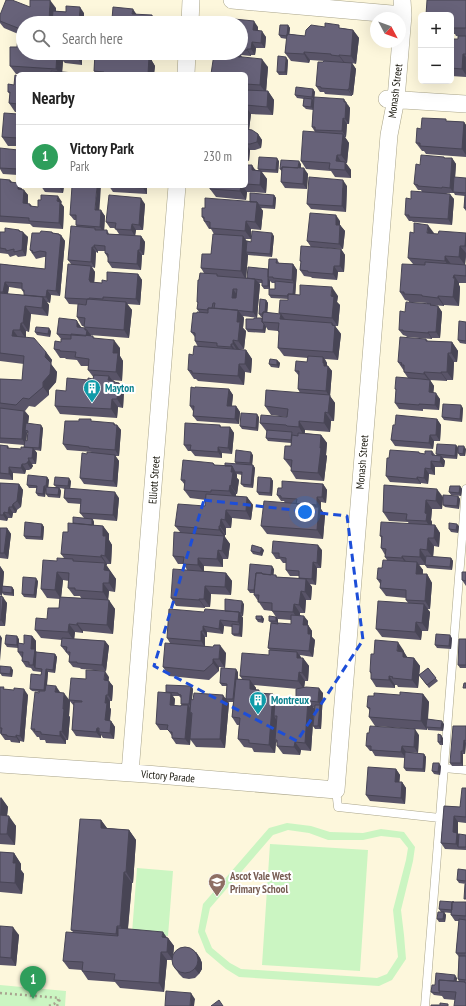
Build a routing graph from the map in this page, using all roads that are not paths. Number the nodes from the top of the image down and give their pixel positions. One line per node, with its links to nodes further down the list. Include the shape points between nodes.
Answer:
1 (191, 0): 4 (street)
2 (232, 0): 3 (street)
3 (398, 9): 8 (street, Monash Street)
4 (190, 16)
5 (392, 48): 8 (street, Monash Street)
6 (187, 60): 7 (street)
7 (186, 72)
8 (392, 99): 9 (street); 16 (street, Monash Street)
9 (466, 104)
10 (177, 188): 15 (street, Elliott Street)
11 (466, 489): 13 (lane)
12 (0, 764): 15 (street, Victory Parade)
13 (444, 768): 14 (lane); 17 (lane)
14 (466, 770)
15 (130, 773): 16 (street, Victory Parade)
16 (336, 790): 17 (lane, via 338,806)
17 (440, 818): 18 (lane)
18 (425, 1006)

